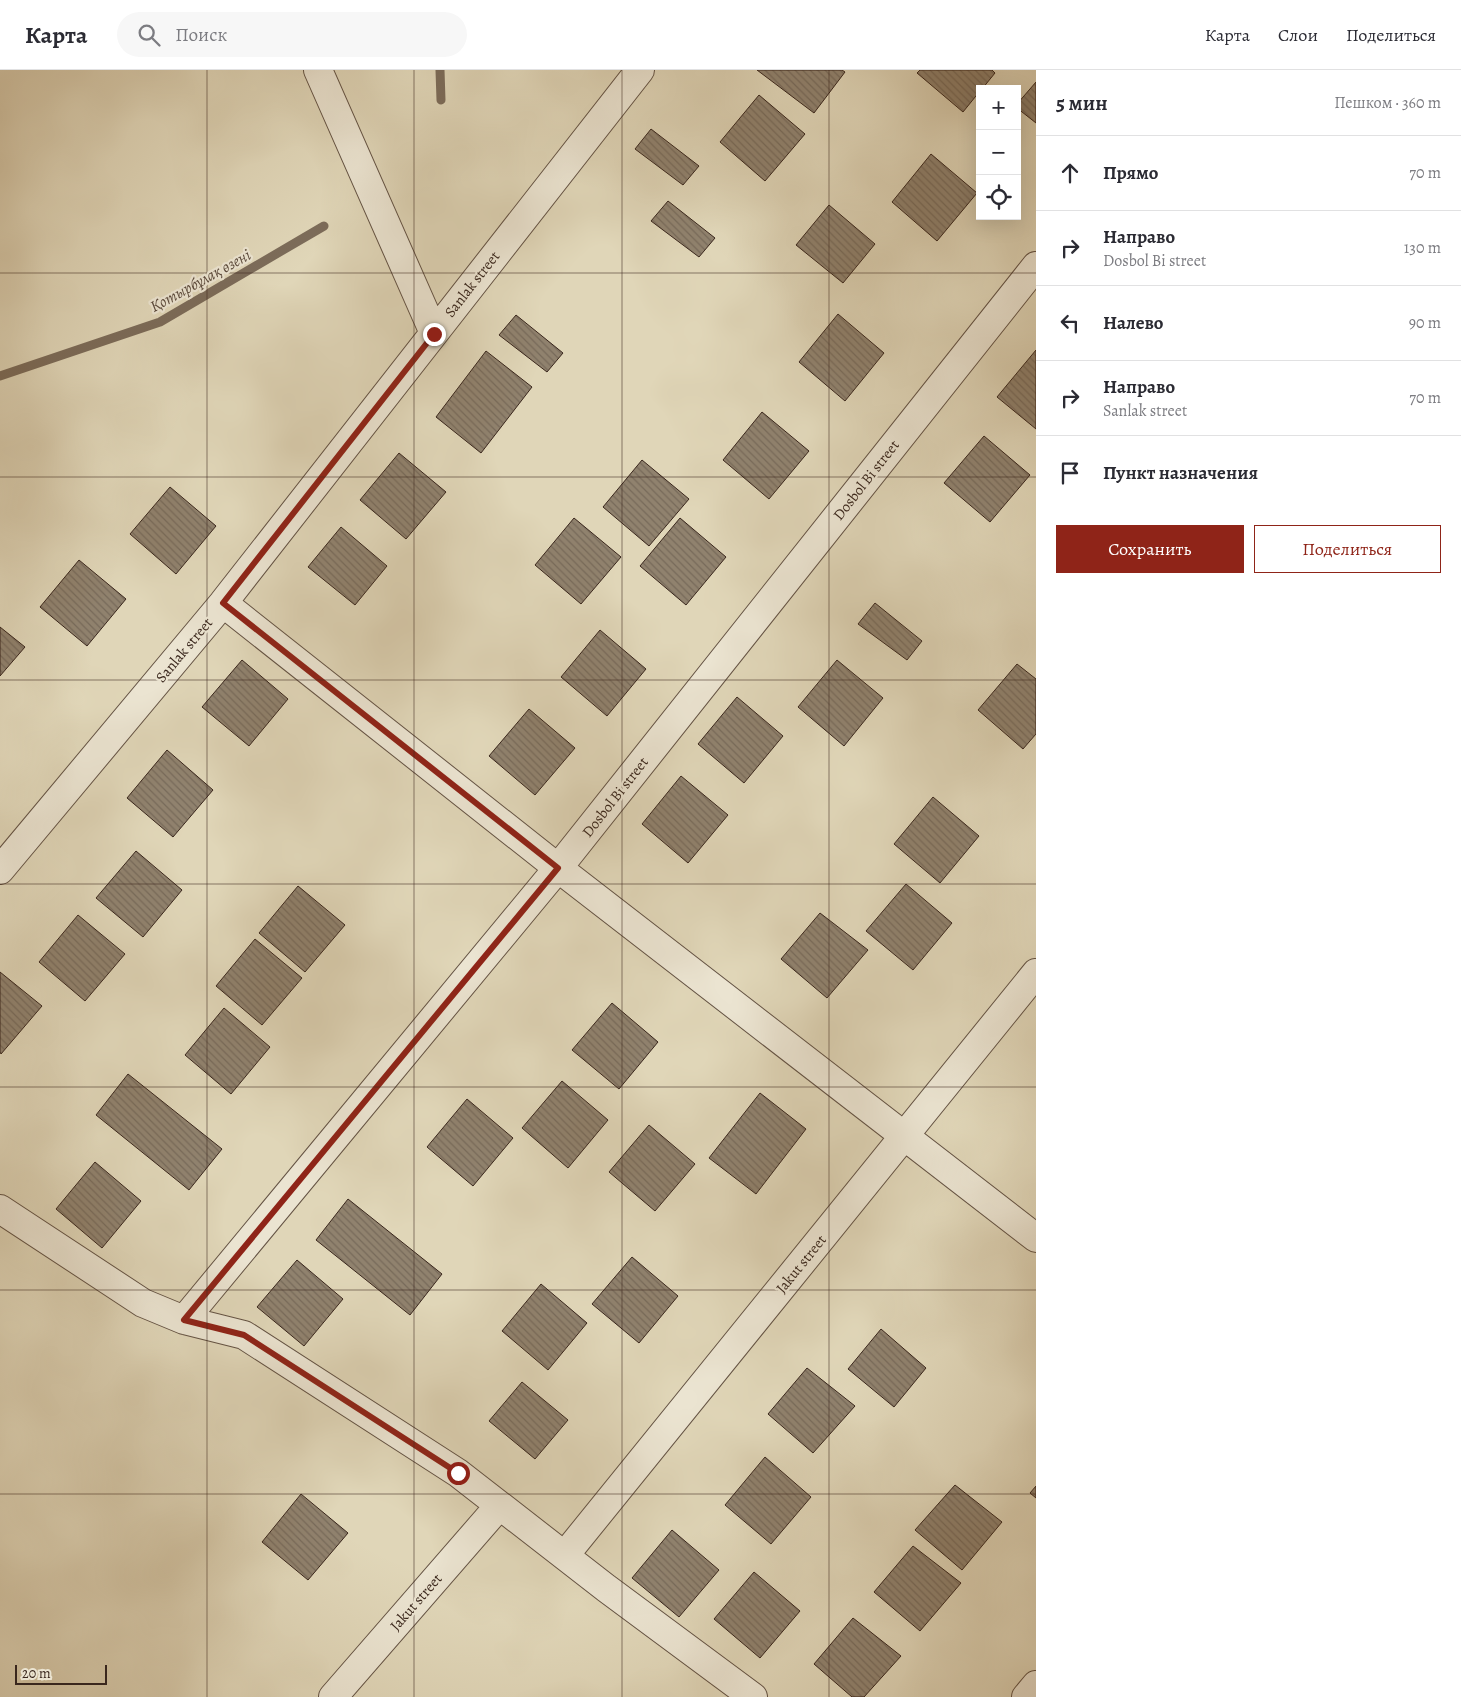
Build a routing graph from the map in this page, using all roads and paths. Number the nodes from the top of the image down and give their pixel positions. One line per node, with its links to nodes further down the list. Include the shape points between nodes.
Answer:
1 (318, 70): 4 (street)
2 (640, 70): 4 (street, Sanlak street)
3 (1036, 266): 6 (street, Dosbol Bi street)
4 (434, 334): 5 (street, Sanlak street)
5 (223, 603): 6 (street); 7 (street, Sanlak street)
6 (558, 868): 9 (street); 12 (street, Dosbol Bi street)
7 (0, 870)
8 (1036, 973): 9 (street, Jakut street)
9 (905, 1136): 11 (street); 14 (street, Jakut street)
10 (0, 1209): 12 (street, via 143,1303)
11 (1036, 1238)
12 (184, 1320): 13 (street, via 244,1335 458,1473)
13 (499, 1506): 14 (street); 16 (street, Jakut street)
14 (564, 1555): 17 (street)
15 (1036, 1685): 18 (street)
16 (333, 1697)
17 (753, 1697)
18 (1026, 1697)

